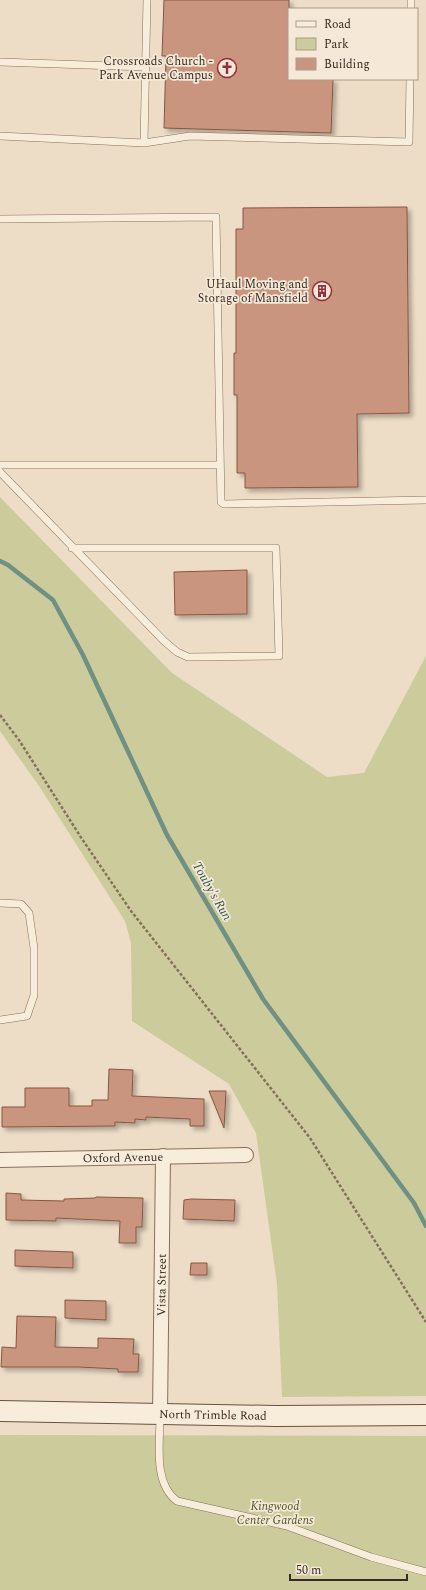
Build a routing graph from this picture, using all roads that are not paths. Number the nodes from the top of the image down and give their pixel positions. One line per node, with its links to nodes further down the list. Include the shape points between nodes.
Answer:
1 (147, 0): 3 (lane)
2 (0, 62): 3 (lane)
3 (146, 67): 6 (lane)
4 (410, 80): 6 (lane, via 409,142 190,136)
5 (0, 136): 6 (lane)
6 (144, 143)
7 (0, 219): 9 (lane, via 216,217)
8 (0, 465): 9 (lane)
9 (219, 465): 11 (lane, via 220,498 224,504)
10 (0, 472): 12 (lane)
11 (425, 500)
12 (72, 548): 12 (lane, via 276,548 279,656 188,657 177,652)
13 (0, 903): 14 (lane, via 22,904 29,913 34,948 34,995 27,1016)
14 (0, 1020)
15 (246, 1155): 16 (street, Oxford Avenue)
16 (163, 1156): 17 (street, Oxford Avenue); 19 (street, Vista Street)
17 (0, 1160)
18 (0, 1411): 19 (main road, North Trimble Road)
19 (160, 1414): 20 (main road, North Trimble Road); 21 (lane, via 162,1479 165,1489 177,1501 287,1526 371,1557)
20 (426, 1415)
21 (426, 1572)

